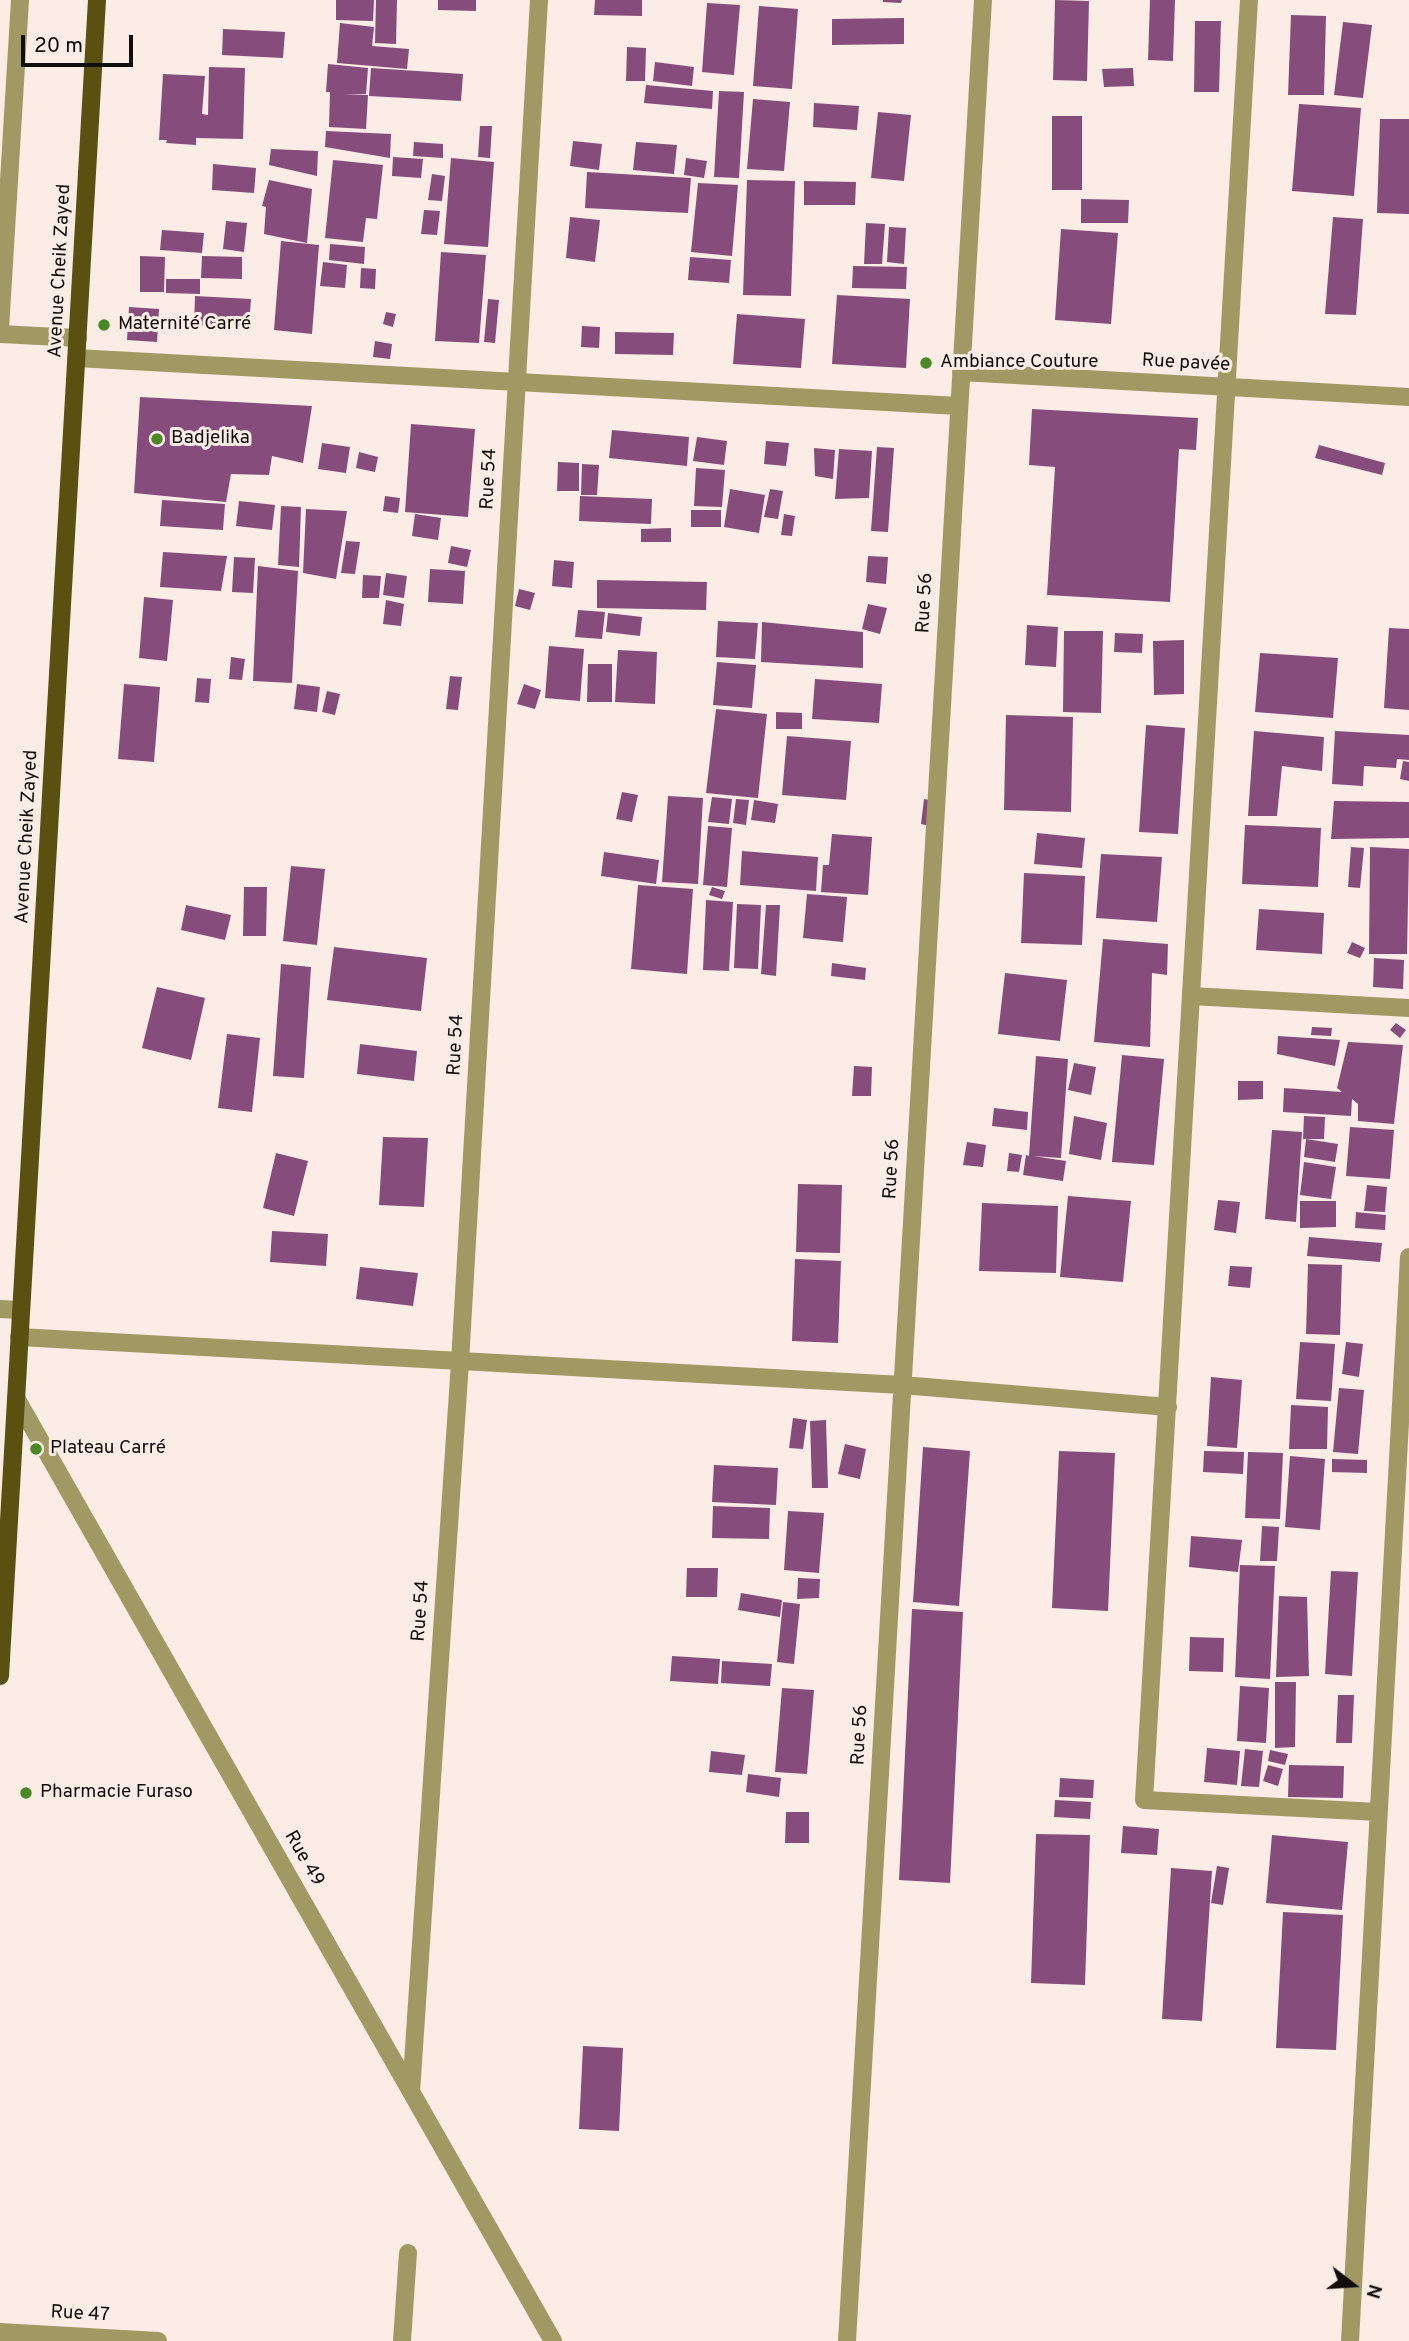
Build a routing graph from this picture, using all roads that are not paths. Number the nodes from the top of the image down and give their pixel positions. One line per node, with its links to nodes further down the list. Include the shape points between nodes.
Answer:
1 (20, 0): 6 (street)
2 (97, 0): 7 (main road, Avenue Cheik Zayed)
3 (539, 0): 10 (street, Rue 54)
4 (983, 0): 9 (street, Rue 56)
5 (1249, 0): 11 (street)
6 (0, 332): 7 (street)
7 (78, 338): 8 (main road, Avenue Cheik Zayed)
8 (76, 358): 10 (street); 18 (main road, Avenue Cheik Zayed)
9 (961, 372): 11 (street, Rue pavée); 13 (street, Rue 56)
10 (517, 382): 13 (street); 20 (street, Rue 54)
11 (1227, 387): 12 (street, Rue pavée); 14 (street)
12 (1409, 397)
13 (959, 406): 21 (street, Rue 56)
14 (1191, 996): 15 (street); 23 (street)
15 (1409, 1009)
16 (1409, 1257): 24 (street)
17 (0, 1309): 18 (street)
18 (21, 1310): 19 (main road, Avenue Cheik Zayed)
19 (19, 1337): 20 (street); 22 (main road, Avenue Cheik Zayed)
20 (460, 1362): 21 (street); 27 (street, Rue 54)
21 (902, 1385): 23 (street); 33 (street, Rue 56)
22 (16, 1398): 25 (main road, Avenue Cheik Zayed); 27 (street, Rue 49)
23 (1168, 1407): 26 (street, via 1144,1800)
24 (1405, 1409): 26 (street)
25 (0, 1676)
26 (1378, 1812): 34 (street)
27 (411, 2092): 32 (street, Rue 49)
28 (408, 2253): 31 (street)
29 (0, 2332): 30 (street, Rue 47)
30 (158, 2341)
31 (402, 2341)
32 (553, 2341)
33 (847, 2341)
34 (1350, 2341)

